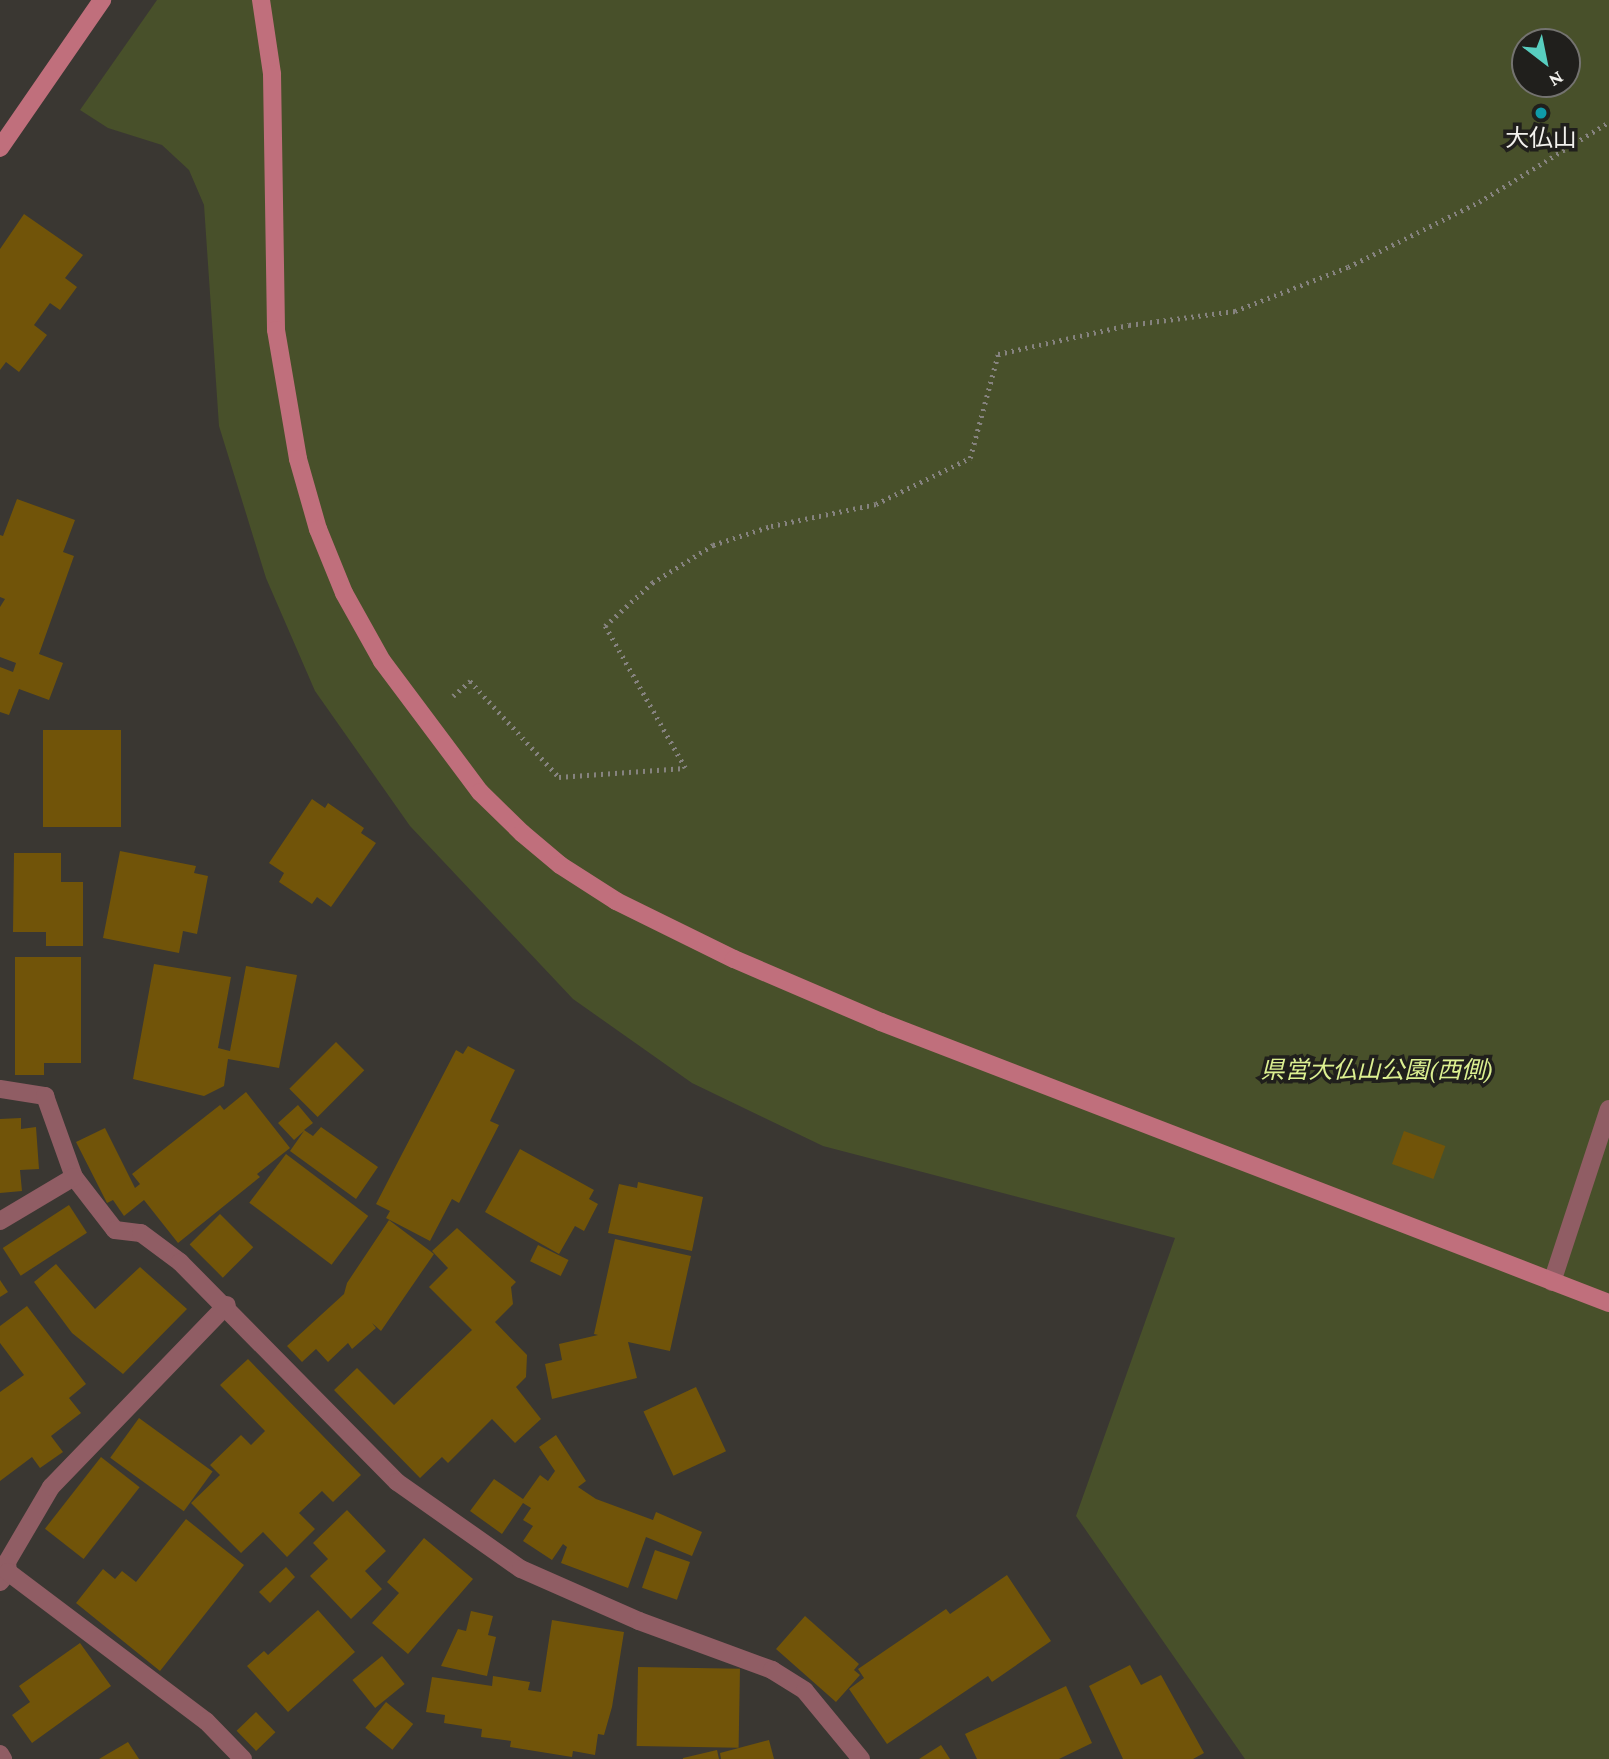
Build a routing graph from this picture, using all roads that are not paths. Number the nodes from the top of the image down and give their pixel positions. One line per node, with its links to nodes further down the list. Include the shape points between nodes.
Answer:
1 (102, 0): 3 (street)
2 (261, 0): 8 (street, via 272,74 276,330 298,459 318,529 344,593 382,661 480,792 560,865 664,928 881,1022)
3 (0, 148)
4 (0, 1088): 6 (street, via 45,1096)
5 (1609, 1109): 8 (street)
6 (74, 1177): 7 (street); 10 (street, via 115,1230 141,1233)
7 (0, 1221)
8 (1552, 1282): 9 (street)
9 (1609, 1303)
10 (227, 1305): 11 (street, via 51,1487 7,1562); 15 (street, via 260,1348 397,1482 521,1569 639,1621 772,1670 805,1691)
11 (4, 1577): 14 (street, via 206,1721)
12 (0, 1754): 13 (street)
13 (4, 1759)
14 (243, 1759)
15 (861, 1759)

